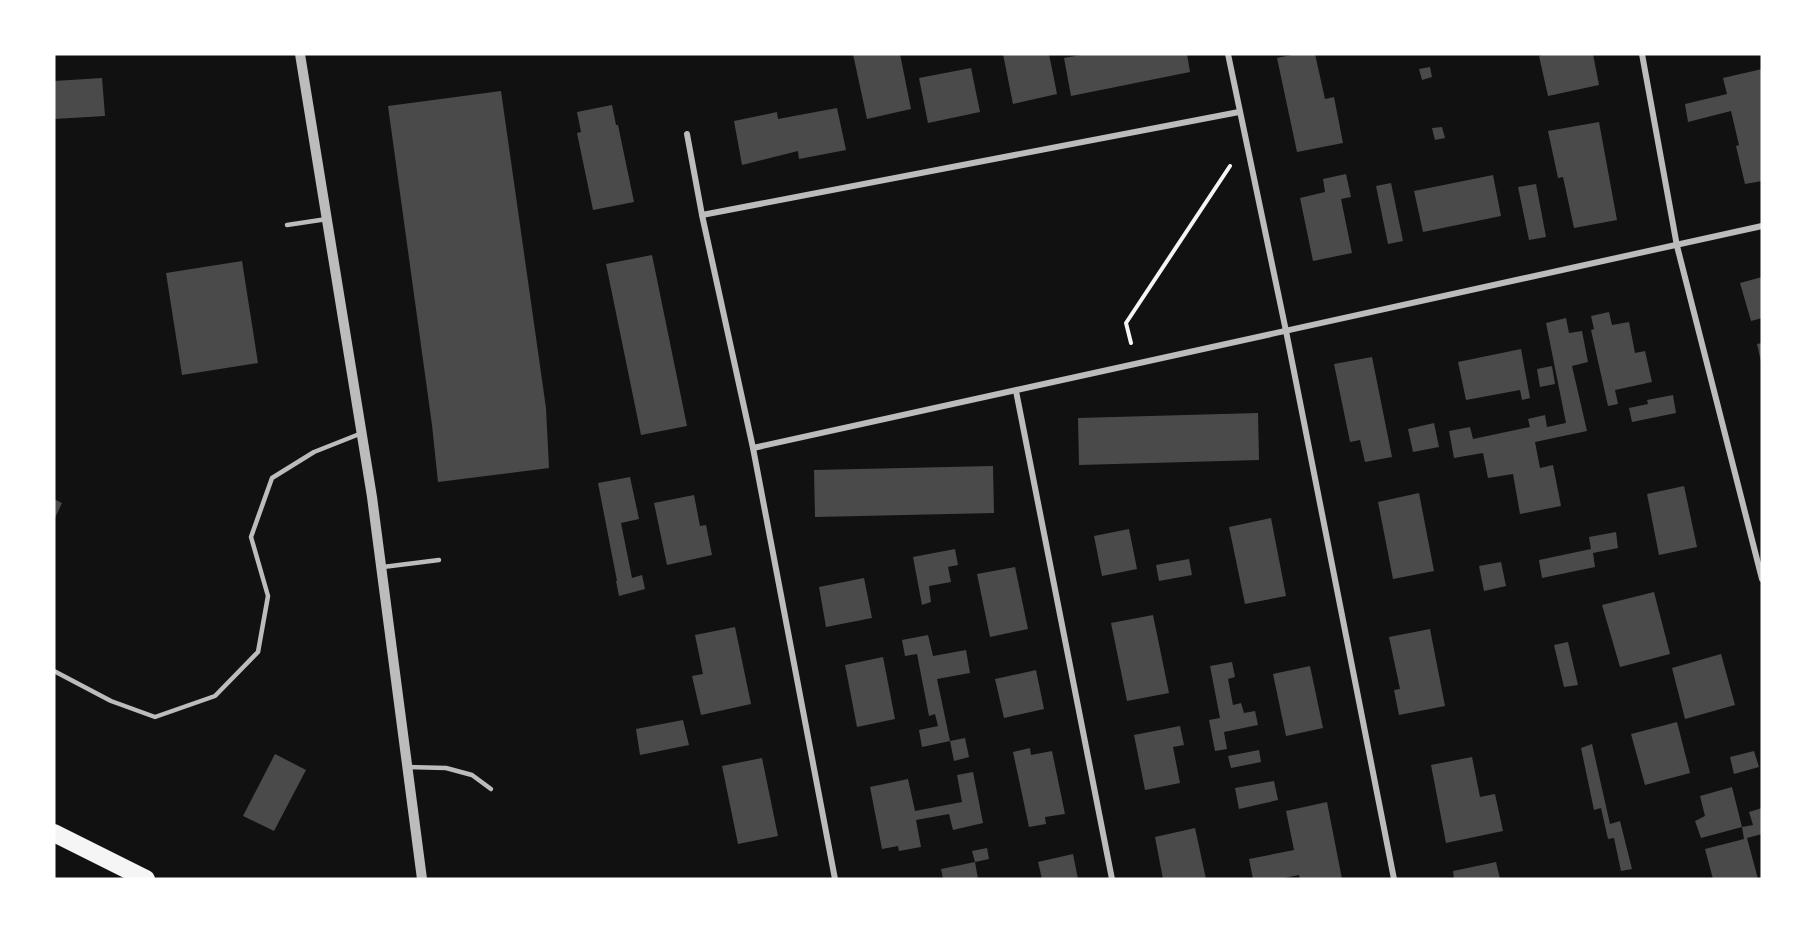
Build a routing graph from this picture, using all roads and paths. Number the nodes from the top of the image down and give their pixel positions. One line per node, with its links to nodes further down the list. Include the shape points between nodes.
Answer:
1 (300, 54): 8 (street)
2 (1228, 54): 4 (street)
3 (1642, 54): 11 (street)
4 (1239, 112): 6 (street); 7 (street)
5 (687, 134): 7 (street)
6 (1246, 142): 12 (street); 13 (path, via 1126,323)
7 (702, 214): 16 (street)
8 (327, 219): 9 (lane); 15 (street)
9 (287, 225)
10 (1762, 226): 11 (street)
11 (1677, 246): 12 (street); 19 (street)
12 (1286, 331): 13 (street); 28 (street)
13 (1134, 365): 14 (street)
14 (1016, 391): 16 (street); 27 (street)
15 (362, 433): 18 (street); 20 (lane, via 314,452 272,478 252,537 268,596 258,652 214,696 155,717 111,701)
16 (753, 448): 26 (street)
17 (439, 561): 18 (lane)
18 (380, 568): 21 (street)
19 (1762, 579)
20 (54, 671)
21 (407, 767): 22 (lane, via 446,768 472,775); 25 (street)
22 (490, 789)
23 (54, 833): 24 (highway)
24 (146, 879)
25 (422, 879)
26 (835, 879)
27 (1112, 879)
28 (1394, 879)

